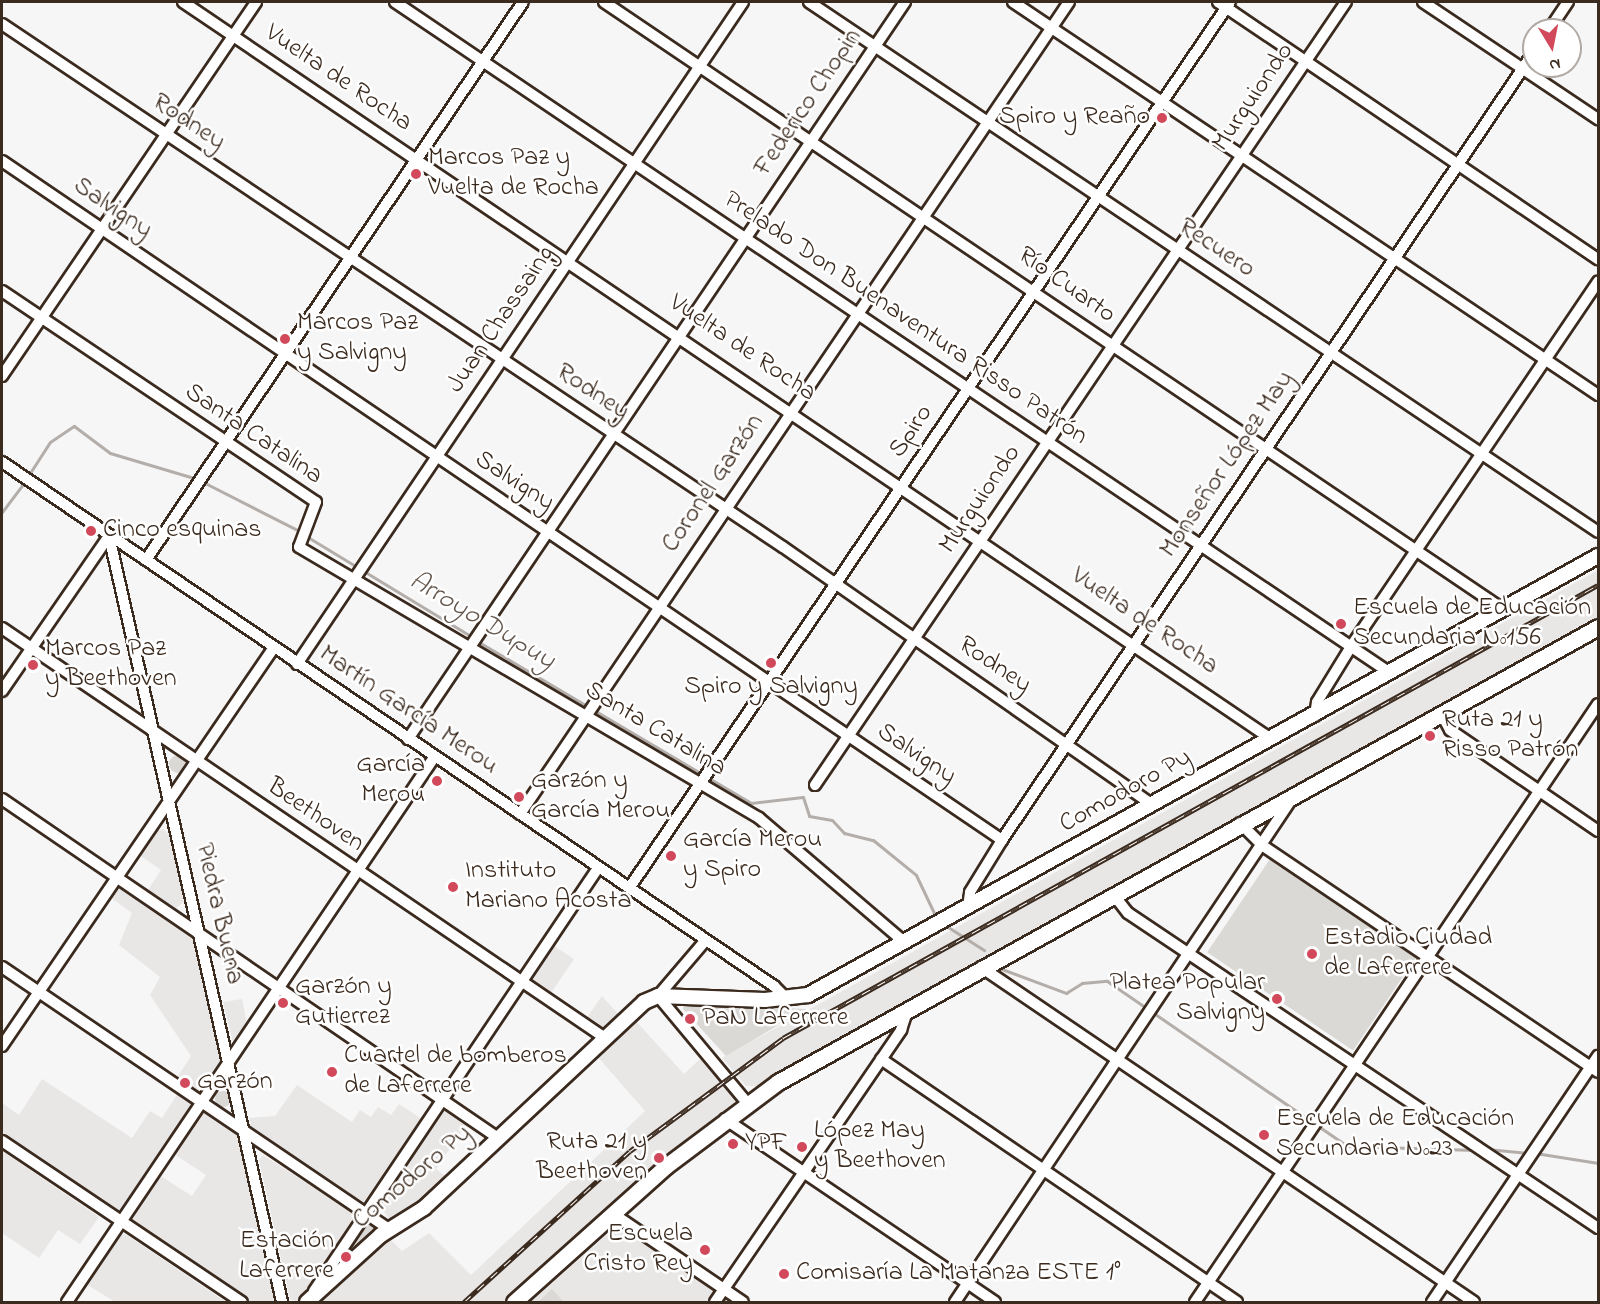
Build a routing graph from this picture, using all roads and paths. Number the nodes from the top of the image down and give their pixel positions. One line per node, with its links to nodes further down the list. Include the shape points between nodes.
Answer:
1 (183, 2): 18 (street, Vuelta de Rocha)
2 (256, 2): 18 (street)
3 (395, 2): 20 (street, Prelado Don Buenaventura Risso Patrón)
4 (523, 2): 20 (street)
5 (604, 2): 22 (street, Río Cuarto)
6 (743, 2): 22 (street, Juan Chassaing)
7 (809, 2): 19 (street, Recuero)
8 (905, 2): 19 (street, Federico Chopin)
9 (1013, 2): 17 (street)
10 (1069, 2): 17 (street, Coronel Garzón)
11 (1346, 2): 21 (street, Murguiondo)
12 (1423, 2): 23 (street)
13 (1568, 2): 15 (street)
14 (1225, 4): 21 (street); 26 (street, Spiro)
15 (1557, 18)
16 (2, 24): 29 (street, Rodney)
17 (1051, 27): 26 (street); 28 (street, Coronel Garzón)
18 (233, 35): 29 (street); 32 (street, Vuelta de Rocha)
19 (874, 46): 28 (street, Recuero); 30 (street, Federico Chopin)
20 (483, 61): 32 (street); 35 (street, Prelado Don Buenaventura Risso Patrón)
21 (1307, 61): 31 (street, Murguiondo); 34 (street)
22 (699, 66): 30 (street, Río Cuarto); 35 (street, Juan Chassaing)
23 (1522, 68)
24 (1522, 70): 34 (street, Monseñor López May)
25 (1537, 78): 27 (street)
26 (1161, 101): 31 (street); 36 (street, Spiro)
27 (1599, 119)
28 (986, 122): 36 (street, Recuero); 37 (street, Coronel Garzón)
29 (166, 135): 38 (street); 41 (street, Rodney)
30 (813, 141): 37 (street, Río Cuarto); 39 (street, Federico Chopin)
31 (1243, 154): 40 (street, Murguiondo); 42 (street)
32 (416, 160): 41 (street); 44 (street, Vuelta de Rocha)
33 (2, 161): 38 (street, Salvigny)
34 (1459, 164): 42 (street, Monseñor López May); 43 (street)
35 (634, 165): 39 (street, Prelado Don Buenaventura Risso Patrón); 44 (street, Juan Chassaing)
36 (1097, 196): 40 (street, Recuero); 47 (street, Spiro)
37 (922, 216): 47 (street, Río Cuarto); 49 (street, Coronel Garzón)
38 (102, 229): 48 (street); 52 (street, Salvigny)
39 (744, 242): 49 (street, Prelado Don Buenaventura Risso Patrón); 50 (street, Federico Chopin)
40 (1178, 250): 51 (street, Murguiondo); 53 (street, Recuero)
41 (350, 257): 52 (street); 54 (street, Rodney)
42 (1395, 257): 53 (street, Monseñor López May); 55 (street)
43 (1599, 259)
44 (570, 260): 50 (street, Vuelta de Rocha); 54 (street, Juan Chassaing)
45 (1599, 282): 55 (street)
46 (2, 291): 48 (street, Santa Catalina)
47 (1035, 292): 51 (street, Río Cuarto); 57 (street, Spiro)
48 (41, 317): 56 (street); 62 (street, Santa Catalina)
49 (855, 317): 57 (street, Prelado Don Buenaventura Risso Patrón); 59 (street, Coronel Garzón)
50 (683, 336): 59 (street, Vuelta de Rocha); 60 (street, Federico Chopin)
51 (1113, 346): 61 (street, Murguiondo); 63 (street, Río Cuarto)
52 (284, 353): 62 (street); 65 (street, Salvigny)
53 (1330, 354): 63 (street, Monseñor López May); 64 (street, Recuero)
54 (502, 359): 60 (street, Rodney); 65 (street, Juan Chassaing)
55 (1545, 359): 58 (street); 64 (street)
56 (2, 376)
57 (968, 390): 61 (street, Prelado Don Buenaventura Risso Patrón); 67 (street, Spiro)
58 (1599, 395)
59 (791, 411): 67 (street, Vuelta de Rocha); 68 (street, Coronel Garzón)
60 (616, 436): 68 (street, Rodney); 69 (street, Federico Chopin)
61 (1048, 441): 72 (street, Murguiondo); 73 (street, Prelado Don Buenaventura Risso Patrón)
62 (223, 443): 76 (street); 77 (street, Santa Catalina, via 316,502 299,547)
63 (1266, 447): 73 (street, Monseñor López May); 74 (street, Río Cuarto)
64 (1483, 453): 70 (street, Recuero); 74 (street)
65 (436, 458): 69 (street, Salvigny); 77 (street, Juan Chassaing)
66 (2, 462): 71 (street, Martín García Merou)
67 (903, 486): 72 (street, Vuelta de Rocha); 78 (street, Spiro)
68 (723, 509): 78 (street, Rodney); 79 (street, Coronel Garzón)
69 (548, 532): 79 (street, Salvigny); 85 (street, Federico Chopin)
70 (1599, 532)
71 (109, 536): 76 (street, Martín García Merou); 87 (street); 97 (street, Piedra Buena)
72 (980, 541): 83 (street, Murguiondo); 84 (street, Vuelta de Rocha)
73 (1203, 544): 84 (street, Monseñor López May); 86 (street, Prelado Don Buenaventura Risso Patrón)
74 (1418, 548): 80 (street, Río Cuarto); 86 (street)
75 (1599, 556): 80 (main road, Comodoro Py)
76 (146, 560): 88 (street, Martín García Merou)
77 (357, 578): 85 (street, Santa Catalina); 89 (street, Juan Chassaing)
78 (836, 585): 83 (street, Rodney); 91 (street, Spiro)
79 (658, 608): 91 (street, Salvigny); 95 (street, Coronel Garzón)
80 (1501, 608): 90 (main road, Comodoro Py)
81 (1599, 627): 94 (main road)
82 (2, 628): 87 (street, Beethoven)
83 (914, 639): 98 (street, Murguiondo); 101 (street, Rodney)
84 (1135, 642): 100 (street, Vuelta de Rocha); 101 (street, Monseñor López May)
85 (471, 645): 95 (street, Santa Catalina); 99 (street, Federico Chopin)
86 (1352, 645): 90 (street, Prelado Don Buenaventura Risso Patrón); 96 (street, via 1317,702)
87 (31, 648): 92 (street); 97 (street, Beethoven)
88 (273, 648): 89 (street, Martín García Merou); 103 (street)
89 (297, 664): 99 (street, Martín García Merou)
90 (1390, 672): 96 (main road, Comodoro Py)
91 (770, 683): 98 (street, Salvigny); 104 (street, Spiro)
92 (2, 691)
93 (1599, 704): 106 (street)
94 (1441, 713): 106 (street, via 1450,730); 107 (main road)
95 (586, 715): 104 (street, Santa Catalina); 111 (street, Coronel Garzón)
96 (1315, 716): 100 (main road, Comodoro Py)
97 (153, 731): 103 (street, Beethoven); 109 (street, Piedra Buena)
98 (848, 737): 105 (street, Murguiondo); 114 (street, Salvigny)
99 (408, 739): 102 (street, Martín García Merou)
100 (1271, 739): 110 (main road, Comodoro Py)
101 (1068, 742): 110 (street, Rodney); 114 (street, Monseñor López May)
102 (435, 756): 111 (street, Martín García Merou); 117 (street)
103 (194, 761): 109 (street); 117 (street, Beethoven)
104 (702, 782): 119 (street, Spiro); 124 (street, Santa Catalina, via 765,822)
105 (815, 785)
106 (1539, 791): 113 (street); 126 (street)
107 (1295, 794): 112 (main road); 115 (street)
108 (2, 799): 118 (street)
109 (168, 799): 118 (street); 122 (street, Piedra Buena)
110 (1154, 805): 121 (main road, Comodoro Py)
111 (520, 814): 116 (street, Martín García Merou)
112 (1240, 823): 115 (street); 120 (main road)
113 (1599, 831)
114 (1002, 840): 121 (street, Monseñor López May, via 970,892)
115 (1263, 846): 125 (street); 126 (street)
116 (598, 868): 119 (street, Martín García Merou); 129 (street)
117 (359, 872): 129 (street, Beethoven); 130 (street)
118 (117, 877): 122 (street); 131 (street)
119 (630, 887): 123 (street, Martín García Merou)
120 (1113, 894): 125 (street, via 1128,913); 128 (main road)
121 (968, 907): 124 (main road, Comodoro Py)
122 (199, 933): 130 (street); 139 (street, Piedra Buena)
123 (705, 941): 132 (street, Comodoro Py); 133 (street, Martín García Merou)
124 (904, 942): 133 (main road, Comodoro Py, via 808,995)
125 (1191, 955): 140 (street); 141 (street)
126 (1428, 957): 141 (street); 142 (street)
127 (2, 966): 131 (street)
128 (981, 967): 134 (main road); 140 (street)
129 (522, 983): 135 (street, Beethoven); 143 (street)
130 (281, 987): 139 (street); 143 (street)
131 (39, 992): 136 (street); 144 (street)
132 (658, 996): 133 (main road, Comodoro Py); 135 (main road, Comodoro Py); 145 (street)
133 (787, 999)
134 (908, 1008): 138 (street, via 907,1020); 145 (main road)
135 (605, 1038): 148 (main road, Comodoro Py)
136 (2, 1046)
137 (1599, 1056): 142 (street)
138 (881, 1059): 150 (street); 152 (street)
139 (229, 1063): 144 (street); 147 (street, Piedra Buena)
140 (1116, 1063): 150 (street); 153 (street)
141 (1356, 1065): 151 (street, via 1495,1159); 153 (street)
142 (1595, 1069): 151 (street)
143 (443, 1099): 148 (street); 155 (street)
144 (202, 1102): 147 (street); 156 (street)
145 (747, 1103): 146 (main road)
146 (725, 1119): 152 (street); 154 (main road)
147 (244, 1132): 155 (street); 165 (street, Piedra Buena)
148 (498, 1138): 158 (main road, Comodoro Py, via 424,1208)
149 (2, 1141): 156 (street)
150 (1044, 1170): 159 (street); 161 (street)
151 (1522, 1170): 157 (street); 160 (street)
152 (804, 1173): 161 (street); 162 (street)
153 (1282, 1174): 159 (street); 160 (street)
154 (612, 1213): 162 (street); 167 (main road)
155 (365, 1214): 158 (street); 166 (street)
156 (120, 1223): 163 (street); 164 (street)
157 (1599, 1228)
158 (389, 1229): 166 (main road, Comodoro Py)
159 (1208, 1283): 172 (street); 173 (street)
160 (1444, 1283): 174 (street); 175 (street)
161 (968, 1284): 170 (street); 171 (street)
162 (724, 1290): 168 (street); 169 (street)
163 (67, 1302)
164 (242, 1302)
165 (282, 1302)
166 (307, 1302)
167 (514, 1302)
168 (715, 1302)
169 (743, 1302)
170 (955, 1302)
171 (994, 1302)
172 (1195, 1302)
173 (1238, 1302)
174 (1432, 1302)
175 (1474, 1302)

